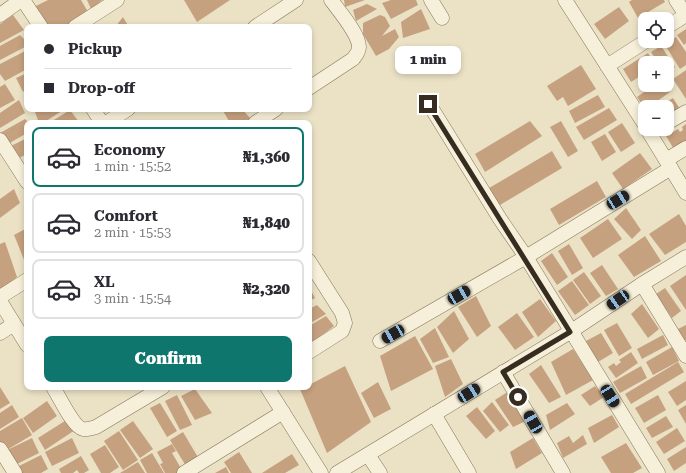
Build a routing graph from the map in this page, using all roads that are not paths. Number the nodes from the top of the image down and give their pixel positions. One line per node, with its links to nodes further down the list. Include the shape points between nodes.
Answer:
1 (22, 0): 8 (street); 12 (street)
2 (117, 0): 13 (street)
3 (296, 0): 14 (street)
4 (331, 0): 17 (street, via 356,37 358,52 353,59)
5 (430, 0): 10 (street)
6 (565, 0): 16 (street)
7 (676, 0): 9 (street)
8 (0, 15)
9 (686, 15): 11 (street)
10 (442, 18)
11 (674, 23)
12 (39, 24)
13 (80, 24)
14 (259, 24)
15 (638, 46): 16 (street)
16 (607, 66): 19 (street)
17 (312, 86)
18 (428, 104): 32 (street)
19 (638, 111)
20 (123, 112): 24 (street)
21 (271, 112): 25 (street)
22 (686, 112): 23 (street)
23 (674, 119)
24 (111, 120)
25 (259, 120)
26 (654, 136): 29 (street)
27 (0, 140): 30 (street)
28 (686, 148): 29 (street)
29 (668, 164): 31 (street); 32 (street)
30 (24, 177)
31 (686, 193)
32 (526, 257): 40 (street); 43 (street)
33 (686, 257): 36 (street)
34 (312, 265): 44 (street, via 342,313 345,323 342,331)
35 (24, 282): 37 (street)
36 (642, 284): 40 (street); 45 (street)
37 (0, 297)
38 (0, 301): 39 (street)
39 (14, 324): 41 (street); 42 (street)
40 (570, 332): 46 (street); 61 (street)
41 (0, 333)
42 (24, 340)
43 (380, 341)
44 (312, 350)
45 (686, 356)
46 (503, 372): 51 (street); 60 (street)
47 (55, 390): 48 (street, via 81,429 96,427)
48 (158, 390)
49 (269, 390): 50 (street)
50 (283, 412): 55 (street); 56 (street)
51 (434, 414): 53 (street); 59 (street)
52 (0, 449): 54 (street)
53 (368, 455): 57 (street); 58 (street)
54 (14, 473)
55 (184, 473)
56 (321, 473)
57 (337, 473)
58 (380, 473)
59 (469, 473)
60 (563, 473)
61 (658, 473)

